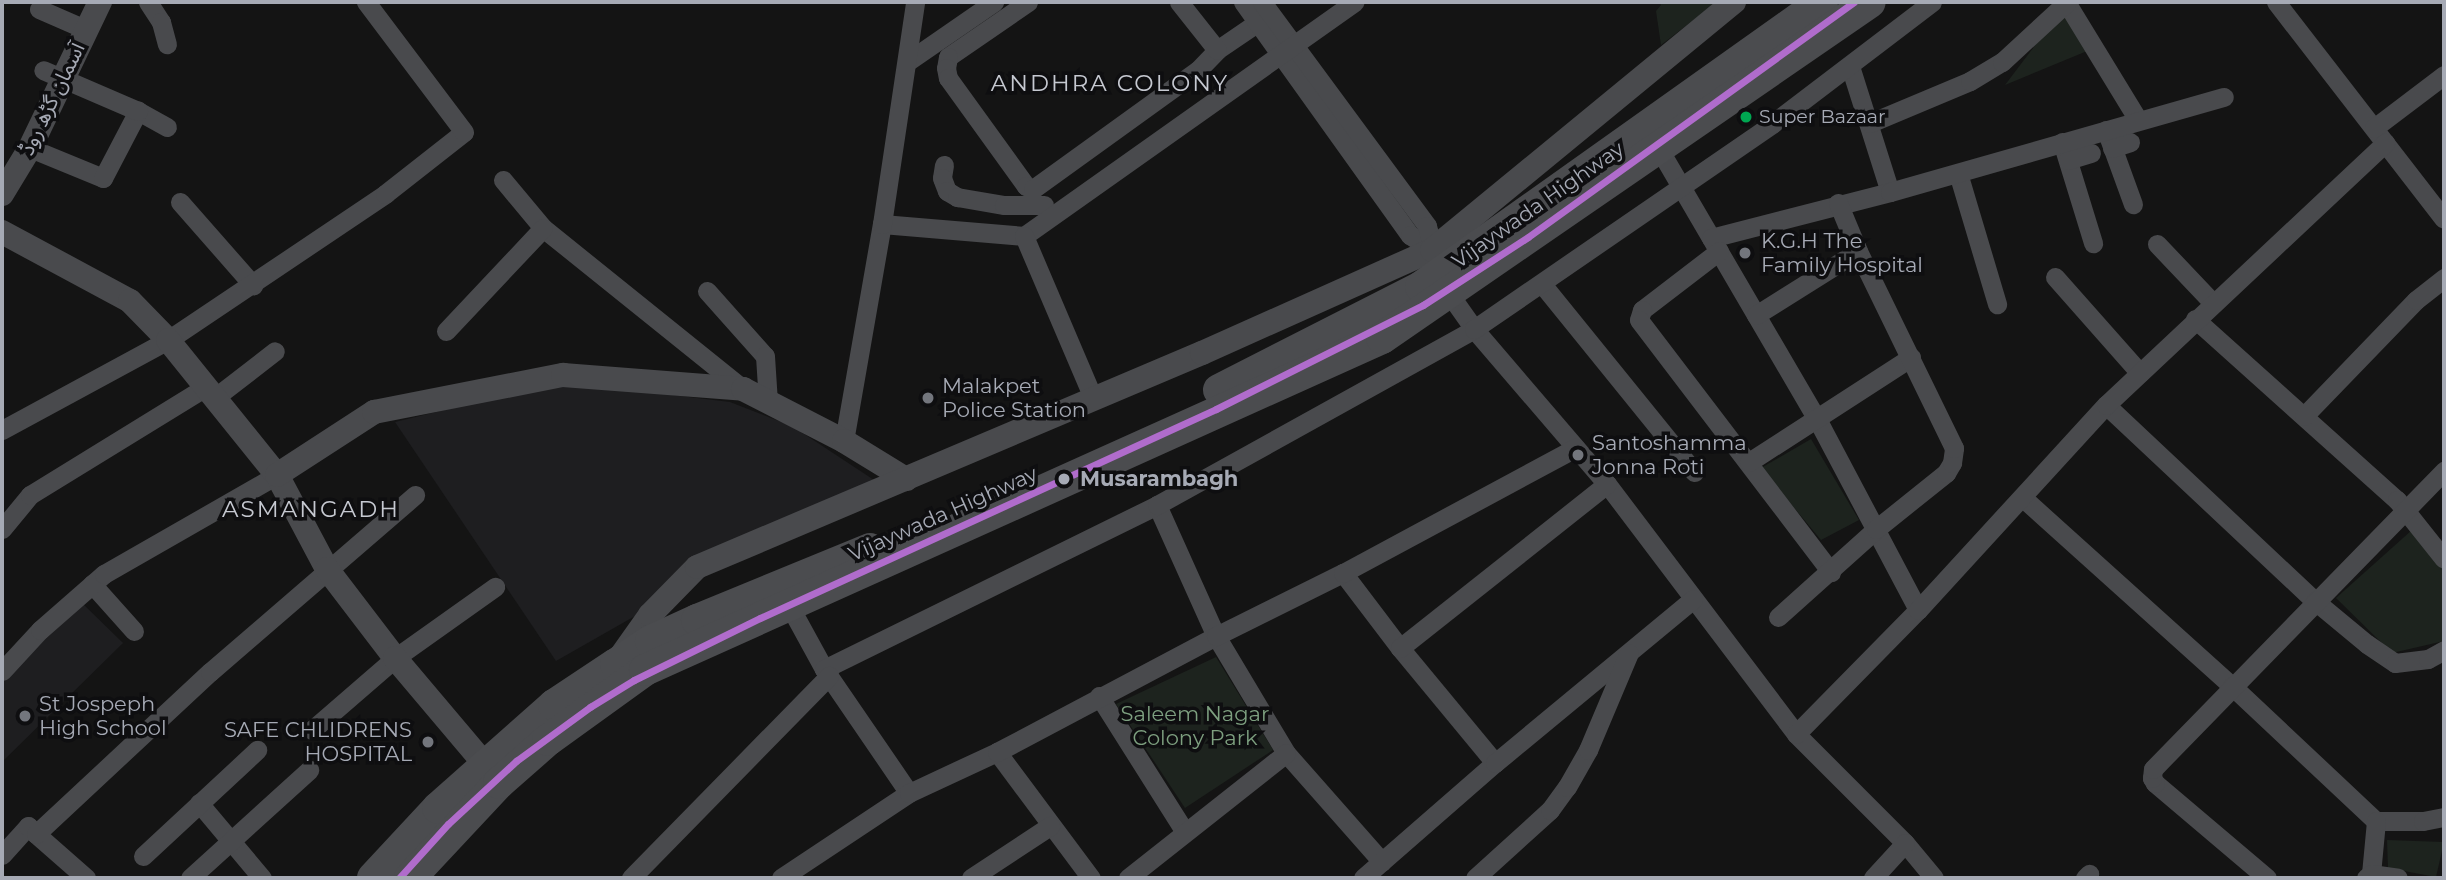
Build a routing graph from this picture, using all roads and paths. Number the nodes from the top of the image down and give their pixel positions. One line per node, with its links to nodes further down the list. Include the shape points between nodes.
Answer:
1 (100, 2): 19 (street, آسمان گڑھ روڈ)
2 (148, 2): 20 (street, via 161,22)
3 (366, 2): 61 (street, via 464,132 385,194)
4 (915, 2): 23 (street)
5 (994, 2): 23 (street)
6 (1028, 2): 45 (street, via 948,57 946,68 948,78)
7 (1179, 2): 21 (street)
8 (1243, 2): 18 (street)
9 (1262, 2): 22 (street)
10 (1355, 2): 22 (street)
11 (1734, 2): 57 (street)
12 (1822, 2): 57 (highway, Vijaywada Highway)
13 (1870, 2): 35 (highway, Vijaywada Highway)
14 (1933, 2): 24 (street)
15 (2066, 2): 29 (street); 30 (street, via 2002,62 1970,81)
16 (2284, 5): 32 (street)
17 (39, 9): 19 (street)
18 (1258, 22): 21 (street); 22 (street)
19 (87, 30): 25 (street, آسمان گڑھ روڈ)
20 (167, 44)
21 (1217, 50): 45 (street)
22 (1289, 51): 45 (street); 57 (street, via 1427,226)
23 (907, 62): 49 (street)
24 (1850, 66): 30 (street); 41 (street)
25 (53, 74): 28 (street); 34 (street, آسمان گڑھ روڈ)
26 (2444, 75): 32 (street)
27 (2224, 97): 29 (street)
28 (138, 111): 31 (street); 34 (street, via 103,178)
29 (2138, 120): 33 (street)
30 (1870, 123): 42 (street)
31 (167, 127)
32 (2379, 136): 48 (street); 63 (street)
33 (2116, 140): 36 (street); 47 (street)
34 (30, 148): 43 (street, آسمان گڑھ روڈ)
35 (1659, 149): 41 (street); 57 (highway, Vijaywada Highway)
36 (2065, 151): 37 (street); 39 (street); 53 (street)
37 (2091, 153)
38 (944, 164): 45 (street, via 942,178 947,191 957,197 1004,205)
39 (1958, 173): 42 (street); 64 (street)
40 (503, 180): 50 (street)
41 (1681, 184): 54 (street); 60 (street)
42 (1890, 192): 46 (street)
43 (2, 194)
44 (180, 202): 61 (street)
45 (1043, 203): 52 (street)
46 (1838, 203): 54 (street); 56 (street)
47 (2133, 204)
48 (2444, 219)
49 (882, 224): 52 (street); 82 (street)
50 (543, 228): 68 (street); 74 (street)
51 (2, 232): 69 (street, via 130,301)
52 (1024, 236): 76 (street)
53 (2094, 243)
54 (1715, 244): 65 (street); 84 (street, via 1642,310 1639,320)
55 (2157, 244): 63 (street)
56 (1858, 251): 65 (street); 72 (street)
57 (1441, 272): 67 (street); 71 (highway, Vijaywada Highway); 76 (street)
58 (2055, 277): 73 (street)
59 (2444, 278): 79 (street, via 2416,300)
60 (1542, 284): 67 (street); 86 (street)
61 (253, 285): 69 (street)
62 (707, 291): 77 (street, via 765,356)
63 (2213, 303): 66 (street)
64 (1997, 304)
65 (1756, 315): 80 (street)
66 (2195, 319): 73 (street); 79 (street)
67 (1474, 329): 83 (street); 92 (street)
68 (446, 331)
69 (167, 340): 75 (street); 81 (street)
70 (275, 351): 75 (street)
71 (1325, 352): 104 (highway, Vijaywada Highway); 113 (highway, Vijaywada Highway, via 1272,365 936,520 651,641)
72 (1911, 357): 80 (street); 94 (street, via 1954,448 1952,463 1946,473)
73 (2140, 373): 78 (street)
74 (743, 389): 77 (street); 87 (street, via 563,375 374,412)
75 (208, 393): 87 (street); 95 (street, via 30,495)
76 (1093, 398): 88 (street)
77 (768, 402): 82 (street)
78 (2106, 405): 91 (street); 103 (street)
79 (2304, 416): 93 (street)
80 (1817, 419): 84 (street); 94 (street)
81 (2, 430)
82 (844, 441): 88 (street)
83 (1575, 448): 89 (street); 99 (street)
84 (1749, 462): 98 (street)
85 (2444, 471): 93 (street)
86 (1694, 472)
87 (277, 475): 97 (street); 100 (street)
88 (906, 479): 113 (street, via 697,567 650,615)
89 (1607, 484): 102 (street); 109 (street)
90 (415, 495): 97 (street)
91 (2023, 498): 105 (street); 116 (street)
92 (1157, 505): 108 (street); 115 (street)
93 (2404, 509): 96 (street); 103 (street)
94 (1876, 529): 98 (street); 105 (street)
95 (2, 530)
96 (2444, 559)
97 (327, 569): 112 (street); 132 (street)
98 (1831, 572): 106 (street)
99 (1343, 573): 108 (street); 109 (street)
100 (92, 584): 107 (street); 114 (street)
101 (495, 587): 112 (street)
102 (1693, 599): 110 (street); 119 (street)
103 (2315, 601): 111 (street, via 2395,663 2428,659); 116 (street)
104 (790, 607): 115 (street); 143 (highway, Vijaywada Highway, via 645,670 499,782)
105 (1918, 610): 119 (street)
106 (1778, 617)
107 (134, 631)
108 (1216, 636): 117 (street); 122 (street)
109 (1400, 648): 123 (street)
110 (1630, 649): 123 (street); 150 (street, via 1588,750 1567,787 1550,810)
111 (2444, 650)
112 (395, 658): 118 (street); 124 (street)
113 (616, 664): 124 (highway, Vijaywada Highway, via 554,705)
114 (2, 671)
115 (826, 672): 126 (street); 144 (street)
116 (2232, 686): 129 (street); 153 (street, via 2153,769 2152,778)
117 (1099, 696): 121 (street); 131 (street)
118 (312, 730)
119 (1796, 734): 134 (street)
120 (257, 750): 127 (street)
121 (997, 752): 126 (street); 130 (street)
122 (1286, 753): 131 (street); 137 (street)
123 (1495, 762): 137 (street)
124 (486, 767): 142 (highway, Vijaywada Highway, via 438,808)
125 (309, 770): 133 (street)
126 (909, 793): 145 (street)
127 (199, 803): 133 (street); 136 (street)
128 (2444, 817): 129 (street)
129 (2376, 821): 138 (street)
130 (1050, 826): 146 (street); 147 (street)
131 (1185, 832): 148 (street)
132 (36, 834): 135 (street, via 28,826); 139 (street)
133 (230, 841): 140 (street); 141 (street)
134 (1905, 844): 151 (street); 152 (street)
135 (2, 855)
136 (143, 856)
137 (1382, 862): 149 (street)
138 (2368, 876): 154 (street)
139 (86, 878)
140 (190, 878)
141 (262, 878)
142 (373, 878)
143 (410, 878)
144 (631, 878)
145 (781, 878)
146 (971, 878)
147 (1091, 878)
148 (1128, 878)
149 (1363, 878)
150 (1475, 878)
151 (1872, 878)
152 (1934, 878)
153 (2267, 878)
154 (2398, 878)

